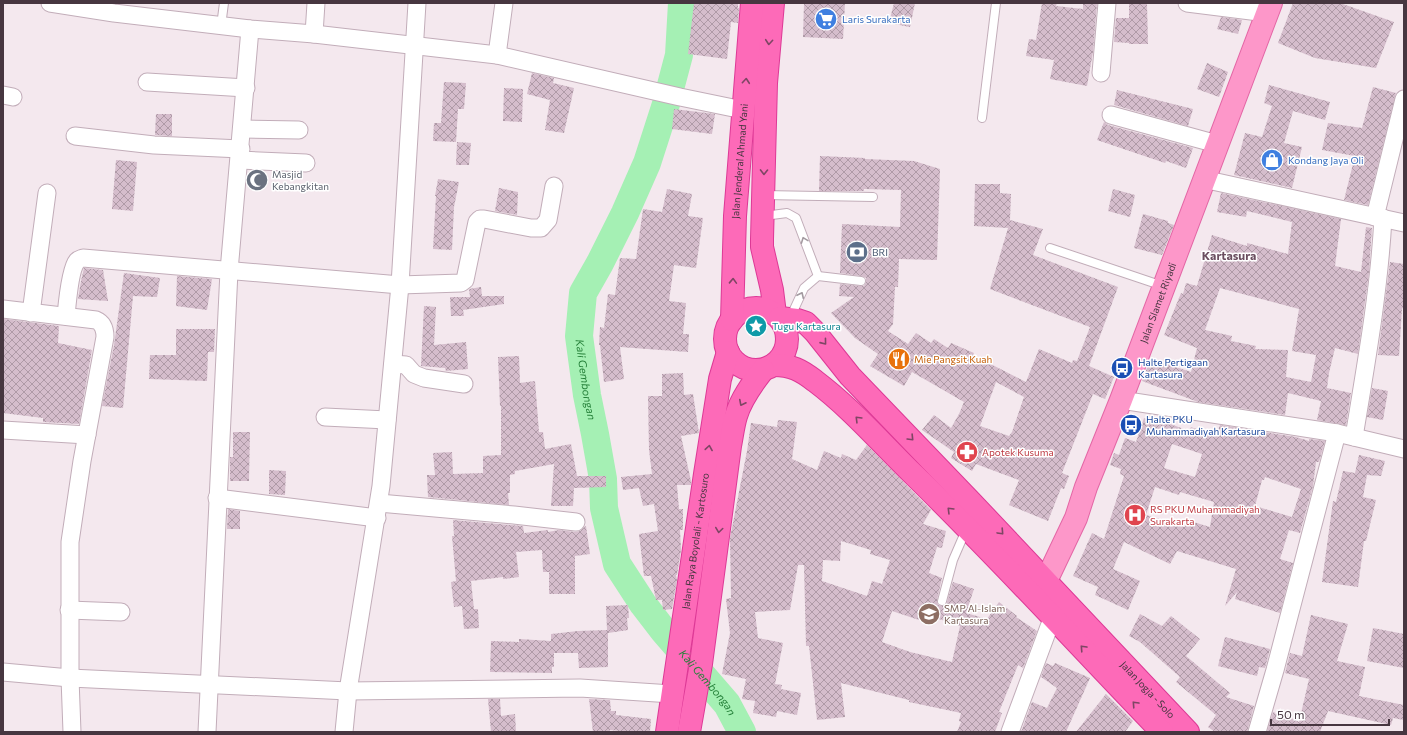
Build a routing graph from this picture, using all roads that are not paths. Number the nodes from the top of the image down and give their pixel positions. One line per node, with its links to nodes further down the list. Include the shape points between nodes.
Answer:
1 (50, 3): 12 (street)
2 (224, 3): 12 (lane)
3 (316, 3): 14 (street)
4 (417, 3): 15 (street)
5 (504, 3): 16 (street)
6 (752, 3): 21 (highway, Jalan Jenderal Ahmad Yani, one-way to 6)
7 (773, 3): 33 (highway, one-way to 33, via 766,83)
8 (996, 3): 23 (lane)
9 (1107, 3): 17 (street)
10 (1187, 3): 11 (street)
11 (1269, 8): 27 (main road, Jalan Slamet Riyadi)
12 (221, 26): 13 (street)
13 (250, 29): 14 (street); 19 (street)
14 (314, 34): 15 (street)
15 (414, 46): 16 (street); 42 (street)
16 (497, 55): 21 (street)
17 (1101, 72)
18 (147, 82): 19 (street)
19 (246, 88): 24 (street)
20 (1404, 99): 36 (street)
21 (744, 110): 48 (highway, Jalan Jenderal Ahmad Yani, one-way to 21, via 735,216)
22 (1111, 115): 27 (street)
23 (982, 118)
24 (242, 129): 25 (street); 28 (street)
25 (299, 130)
26 (75, 136): 28 (street)
27 (1217, 144): 30 (main road, Jalan Slamet Riyadi)
28 (240, 155): 29 (street); 39 (street)
29 (306, 164)
30 (1203, 179): 36 (street); 43 (main road, Jalan Slamet Riyadi)
31 (554, 186): 42 (street, via 548,220 541,228 484,219 477,222 464,281 454,284)
32 (47, 193): 45 (street)
33 (763, 195): 34 (lane); 35 (highway)
34 (873, 197)
35 (763, 216): 40 (lane, one-way to 35, via 796,218 787,213); 47 (highway, via 762,248)
36 (1379, 217): 37 (street); 58 (street, via 1381,251 1371,332)
37 (1404, 223)
38 (1050, 248): 43 (lane)
39 (229, 271): 42 (street); 46 (street, via 82,258 77,260 75,265); 60 (street)
40 (818, 276): 41 (lane); 47 (lane, one-way to 40, via 804,288)
41 (861, 282)
42 (400, 285): 50 (street)
43 (1163, 286): 53 (main road, Jalan Slamet Riyadi)
44 (3, 309): 45 (street)
45 (31, 313): 46 (street)
46 (66, 316): 57 (street, via 97,320 105,332)
47 (781, 317): 48 (highway, via 762,309 749,309 736,315); 51 (highway, via 787,334 785,352); 64 (highway, one-way to 64, via 806,323 815,332 850,376)
48 (732, 320): 49 (highway, via 725,335)
49 (728, 352): 51 (highway, via 739,366 751,370); 73 (highway, Jalan Raya Boyolali - Kartosuro, one-way to 49, via 720,379)
50 (393, 364): 52 (street, via 406,365 414,374 424,378); 55 (street)
51 (768, 368): 63 (highway, one-way to 51, via 841,402 814,380 787,365); 78 (highway, one-way to 78, via 752,384 739,406 734,424 701,664)
52 (464, 384)
53 (1121, 400): 58 (street); 64 (main road, Jalan Slamet Riyadi, via 1076,518)
54 (325, 417): 55 (street)
55 (387, 420): 61 (street)
56 (3, 430): 57 (street)
57 (87, 435): 67 (street, via 70,542)
58 (1345, 435): 59 (street); 82 (street)
59 (1404, 449)
60 (217, 498): 61 (street); 71 (street)
61 (378, 511): 62 (street, via 514,515); 72 (street)
62 (576, 522)
63 (967, 528): 64 (highway); 65 (lane)
64 (1041, 590): 66 (highway)
65 (942, 601)
66 (1058, 608): 79 (street); 80 (highway, Jalan Jogja - Solo, one-way to 66, via 1110,677); 81 (highway, Jalan Jogja - Solo, via 1108,647)
67 (69, 610): 68 (street); 70 (street)
68 (121, 612)
69 (3, 672): 70 (street)
70 (70, 678): 71 (street); 74 (street)
71 (208, 684): 72 (street); 75 (street)
72 (348, 691): 73 (street, via 580,688); 76 (street)
73 (672, 694): 77 (highway, Jalan Raya Boyolali - Kartosuro)
74 (72, 732)
75 (206, 732)
76 (344, 732)
77 (667, 732)
78 (689, 732)
79 (1010, 732)
80 (1162, 732)
81 (1188, 732)
82 (1257, 732)

